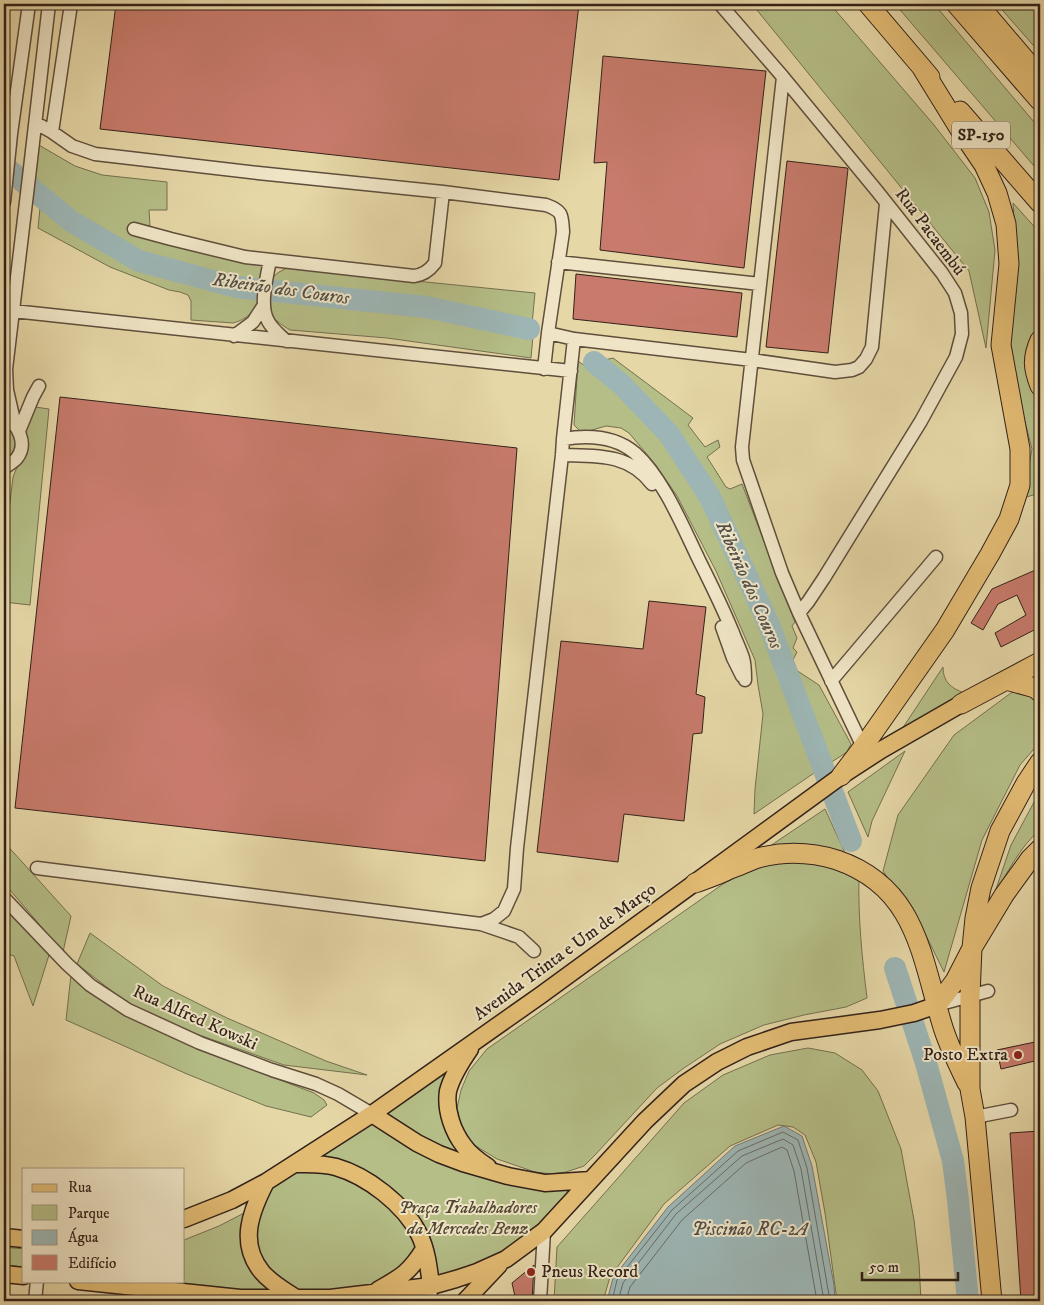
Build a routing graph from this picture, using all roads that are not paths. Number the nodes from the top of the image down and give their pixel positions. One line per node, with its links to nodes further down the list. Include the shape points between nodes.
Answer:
1 (29, 4): 15 (street)
2 (49, 4): 12 (street)
3 (71, 4): 13 (street)
4 (720, 4): 10 (street, Rua Pacaembú)
5 (868, 4): 8 (highway, SP-150)
6 (956, 4): 11 (highway)
7 (978, 4): 9 (highway)
8 (922, 68): 16 (highway, SP-150); 46 (highway, via 984,166 997,193 1006,224 1009,264 1001,344 1020,449 1020,485 1009,519 945,630)
9 (1036, 72)
10 (783, 77): 17 (street, Rua Pacaembú); 21 (street)
11 (1040, 102)
12 (36, 123): 13 (street); 23 (street, via 27,205)
13 (52, 132): 14 (street, via 72,146 95,154)
14 (443, 192): 19 (street, via 435,263 424,274 404,276); 20 (street, via 558,209 562,215 563,232)
15 (4, 198)
16 (1040, 203)
17 (886, 204): 29 (street, via 872,347 863,363 852,370 835,372); 40 (street, Rua Pacaembú, via 955,293 961,313 962,334 956,357 920,421 824,578)
18 (134, 229): 19 (street, via 245,257)
19 (270, 260): 22 (street)
20 (558, 262): 21 (street); 24 (street)
21 (760, 284): 29 (street)
22 (264, 304): 25 (street, via 253,322); 28 (street, via 268,322)
23 (8, 311): 25 (street); 35 (street, via 7,390)
24 (548, 333): 26 (street); 30 (street)
25 (234, 336): 28 (street)
26 (574, 339): 29 (street); 31 (street)
27 (1040, 340): 33 (highway, via 1035,351 1034,372)
28 (286, 341): 30 (street)
29 (752, 360): 40 (street, via 743,460)
30 (544, 368): 31 (street)
31 (571, 371): 36 (street)
32 (39, 386): 35 (street)
33 (1040, 386)
34 (4, 417): 35 (street)
35 (17, 428): 38 (street, via 22,445 20,452)
36 (563, 439): 37 (street); 37 (street, via 600,438 617,443 634,452 650,470 671,502 717,596 742,655 745,680 733,658 701,574 670,511 646,476 626,462 602,456)
37 (562, 455): 53 (street, via 514,889 504,911)
38 (4, 468)
39 (936, 557): 43 (street)
40 (798, 613): 43 (street)
41 (1040, 662): 42 (highway)
42 (1006, 680): 44 (highway); 45 (highway)
43 (831, 681): 46 (street)
44 (1040, 692)
45 (961, 704): 48 (main road, Avenida Trinta e Um de Março, via 881,750)
46 (863, 747): 48 (highway)
47 (1040, 762): 54 (highway, via 1000,831 981,888)
48 (839, 779): 51 (main road, Avenida Trinta e Um de Março)
49 (1040, 849): 54 (highway, via 1004,895)
50 (36, 868): 53 (street)
51 (695, 883): 58 (highway, via 758,858 783,853 824,856 850,864 886,889 906,915 919,943); 59 (main road, Avenida Trinta e Um de Março)
52 (4, 898): 62 (street, Rua Alfred Kowski, via 90,985 128,1010 200,1043 316,1084)
53 (481, 924): 55 (street, via 520,937)
54 (972, 948): 57 (highway); 58 (highway, via 955,981)
55 (534, 951)
56 (988, 991): 57 (street)
57 (970, 996): 58 (street); 60 (highway)
58 (932, 1007): 60 (highway); 66 (main road, via 894,1018 791,1032 747,1047 717,1062 677,1090)
59 (476, 1041): 62 (main road, Avenida Trinta e Um de Março); 65 (main road, via 452,1079 448,1107 452,1124 465,1148)
60 (970, 1089): 63 (highway)
61 (1011, 1110): 63 (street)
62 (372, 1114): 64 (main road, Avenida Trinta e Um de Março); 65 (main road, via 439,1154)
63 (975, 1117): 87 (highway)
64 (294, 1164): 67 (main road, Avenida Trinta e Um de Março); 72 (main road, via 336,1167 365,1180 405,1213 419,1234)
65 (491, 1170): 66 (main road, via 545,1183)
66 (591, 1180): 69 (main road)
67 (266, 1182): 68 (main road, Avenida Trinta e Um de Março); 81 (main road, via 249,1229 252,1256 262,1272)
68 (185, 1219)
69 (544, 1231): 73 (main road); 86 (street)
70 (4, 1237): 71 (main road)
71 (22, 1239)
72 (424, 1249): 78 (main road, via 410,1270); 79 (main road)
73 (506, 1258): 79 (main road); 85 (main road)
74 (4, 1274): 75 (main road)
75 (22, 1276)
76 (37, 1282): 83 (street)
77 (84, 1282): 80 (main road)
78 (370, 1294): 79 (main road); 82 (main road)
79 (431, 1294)
80 (175, 1296): 81 (main road)
81 (296, 1298): 82 (main road)
82 (330, 1298): 84 (main road)
83 (35, 1301)
84 (348, 1301)
85 (464, 1301)
86 (540, 1301)
87 (992, 1301)

